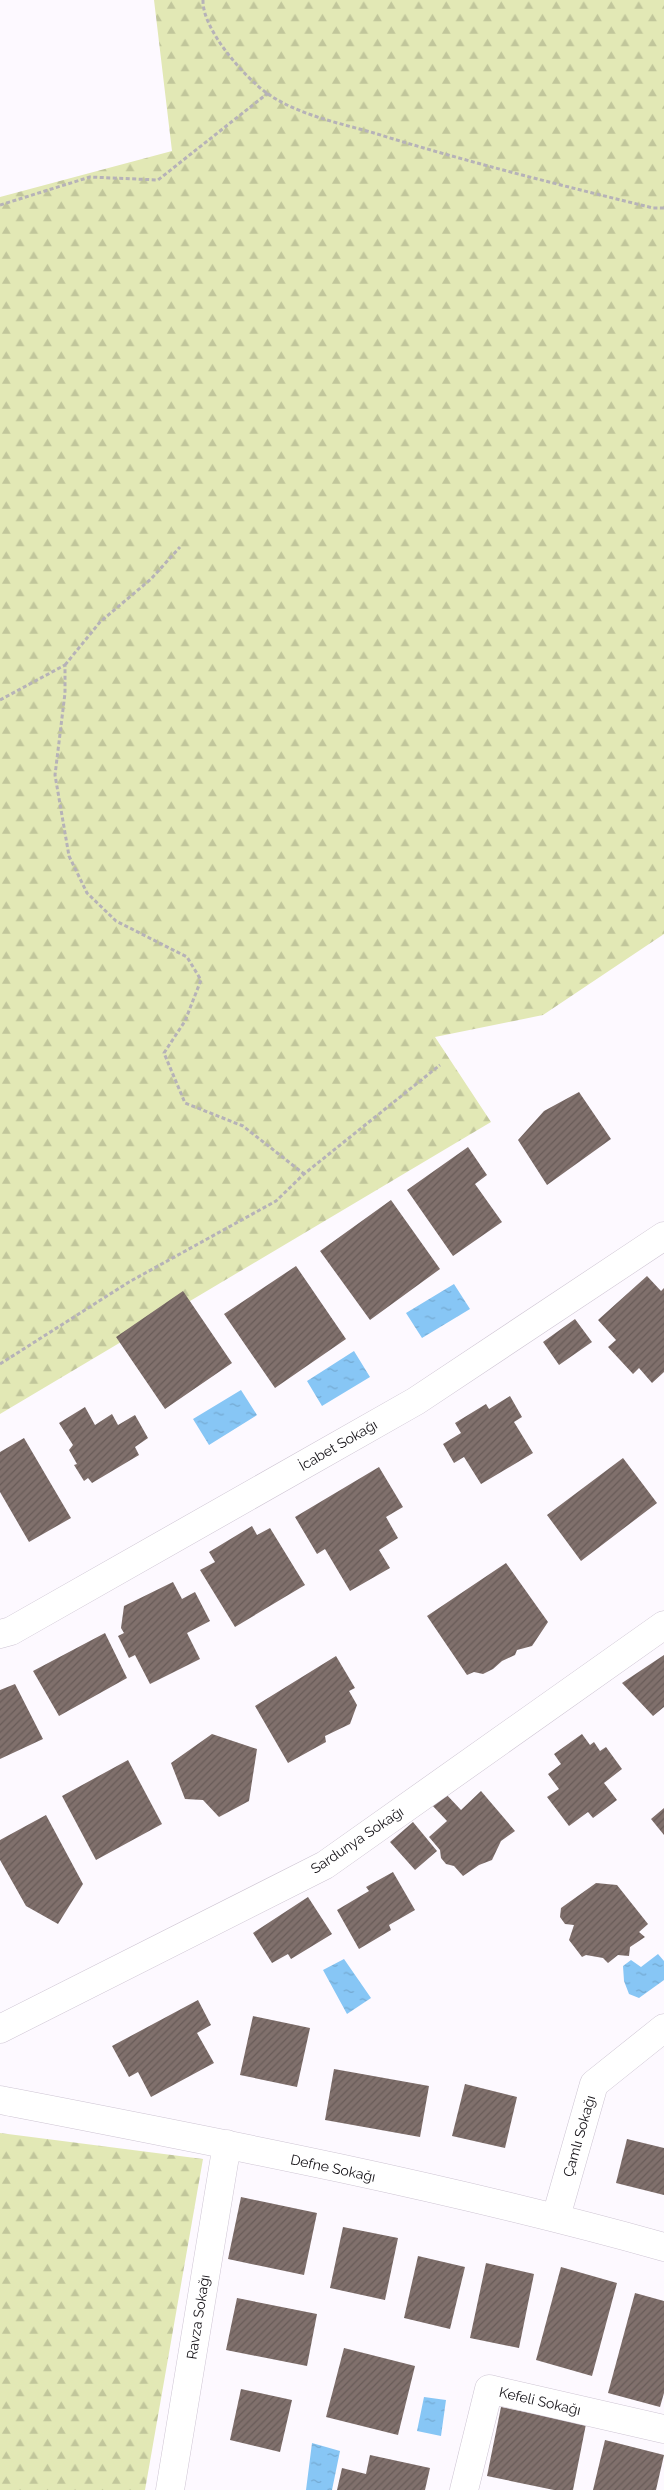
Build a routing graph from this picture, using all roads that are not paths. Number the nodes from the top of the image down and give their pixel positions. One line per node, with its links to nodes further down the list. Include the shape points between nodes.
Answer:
1 (664, 1236): 3 (street, İcabet Sokağı, via 416,1401)
2 (664, 1625): 5 (street, Sardunya Sokağı, via 325,1865)
3 (4, 1630)
4 (664, 2028): 8 (street, Çamlı Sokağı, via 594,2084)
5 (0, 2029)
6 (0, 2100): 7 (street, Defne Sokağı)
7 (227, 2144): 8 (street, Defne Sokağı); 11 (street, Ravza Sokağı)
8 (556, 2217): 9 (street, Defne Sokağı)
9 (664, 2247)
10 (664, 2429): 12 (street, Kefeli Sokağı, via 488,2388)
11 (170, 2490)
12 (464, 2490)

